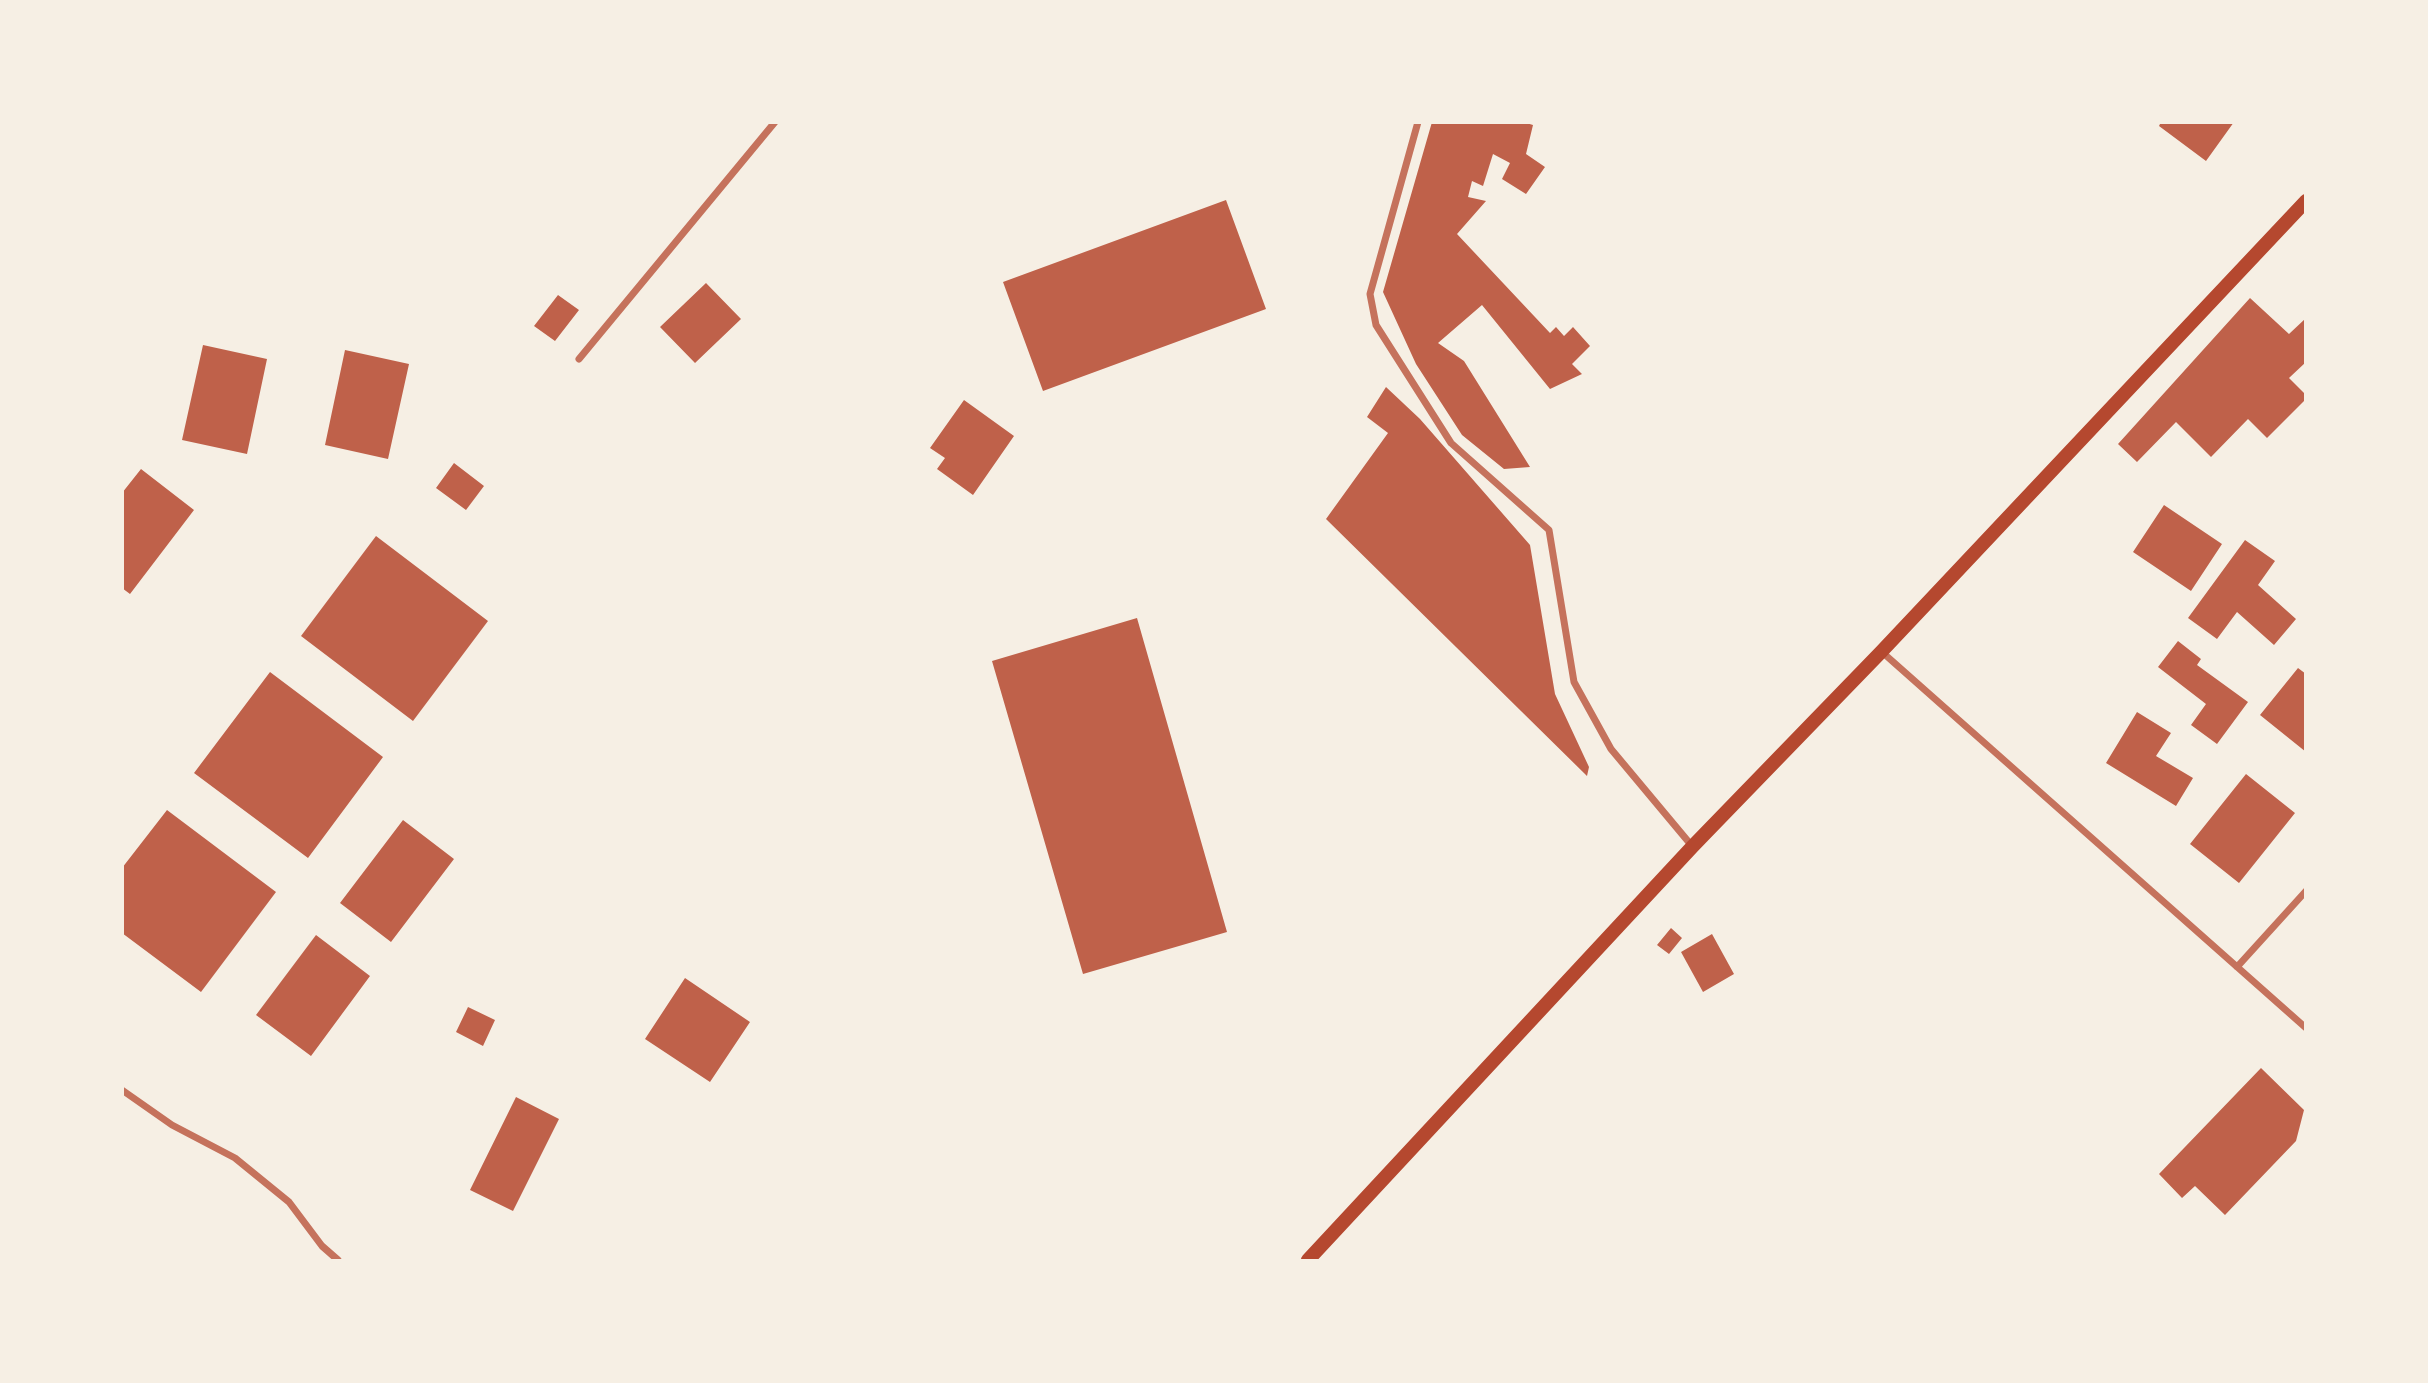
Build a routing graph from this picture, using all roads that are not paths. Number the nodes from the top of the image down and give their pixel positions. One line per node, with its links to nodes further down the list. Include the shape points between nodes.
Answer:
1 (775, 122): 4 (street)
2 (1418, 122): 6 (street, via 1370,295 1376,325 1451,443 1549,530 1574,682 1611,749)
3 (2305, 201): 5 (main road)
4 (579, 359)
5 (1881, 652): 6 (main road); 8 (street)
6 (1693, 846): 12 (main road)
7 (2305, 891): 8 (street)
8 (2237, 967): 9 (street)
9 (2305, 1028)
10 (122, 1090): 11 (street, via 172,1125 236,1158 289,1202)
11 (338, 1261)
12 (1308, 1261)

